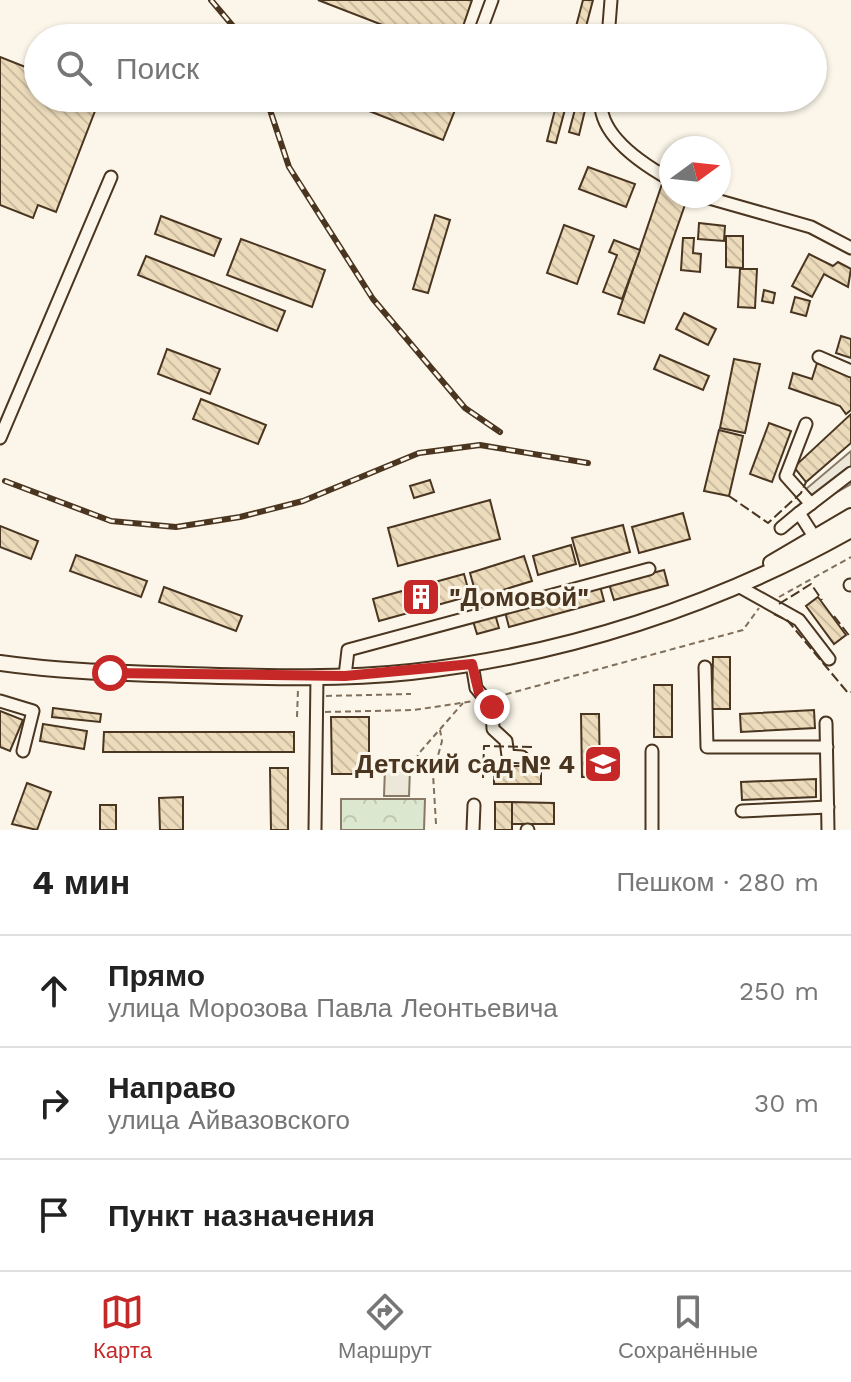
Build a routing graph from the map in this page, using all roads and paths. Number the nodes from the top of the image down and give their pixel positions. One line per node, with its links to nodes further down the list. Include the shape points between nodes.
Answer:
1 (492, 0): 3 (street)
2 (611, 2): 4 (street)
3 (483, 24)
4 (609, 24)
5 (602, 112): 6 (street, via 614,136)
6 (659, 173)
7 (111, 177): 13 (street)
8 (731, 204): 9 (street, via 811,227)
9 (851, 248)
10 (819, 357): 11 (street)
11 (851, 371)
12 (806, 424): 15 (street, via 786,476)
13 (0, 438)
14 (851, 473): 15 (street)
15 (811, 504): 16 (street)
16 (799, 513): 18 (street); 20 (street)
17 (851, 516): 20 (main road)
18 (781, 528)
19 (851, 530): 23 (main road)
20 (815, 538): 23 (main road)
21 (851, 557): 24 (path)
22 (649, 569): 30 (street, via 348,650)
23 (738, 586): 24 (street); 27 (main road, via 577,641)
24 (767, 604): 25 (street, via 799,620); 33 (path, via 755,611 743,630)
25 (829, 659)
26 (0, 663): 29 (main road, via 110,673)
27 (472, 664): 30 (main road); 33 (street)
28 (705, 667): 39 (street, via 707,747)
29 (317, 676): 30 (main road); 32 (street)
30 (345, 676)
31 (411, 694): 32 (path)
32 (317, 696): 36 (street)
33 (484, 699): 35 (path); 42 (street, via 492,707 493,729 506,741 508,756)
34 (0, 701): 40 (street, via 33,711)
35 (464, 702): 36 (path, via 414,710); 38 (path)
36 (317, 712): 48 (street)
37 (826, 723): 39 (street)
38 (440, 730): 43 (path); 47 (path, via 433,774)
39 (827, 747): 45 (street)
40 (23, 751)
41 (652, 751): 50 (street)
42 (522, 757)
43 (410, 769)
44 (474, 805): 49 (street)
45 (828, 807): 46 (street); 51 (street)
46 (742, 811)
47 (436, 824)
48 (315, 830)
49 (473, 830)
50 (652, 830)
51 (828, 830)

